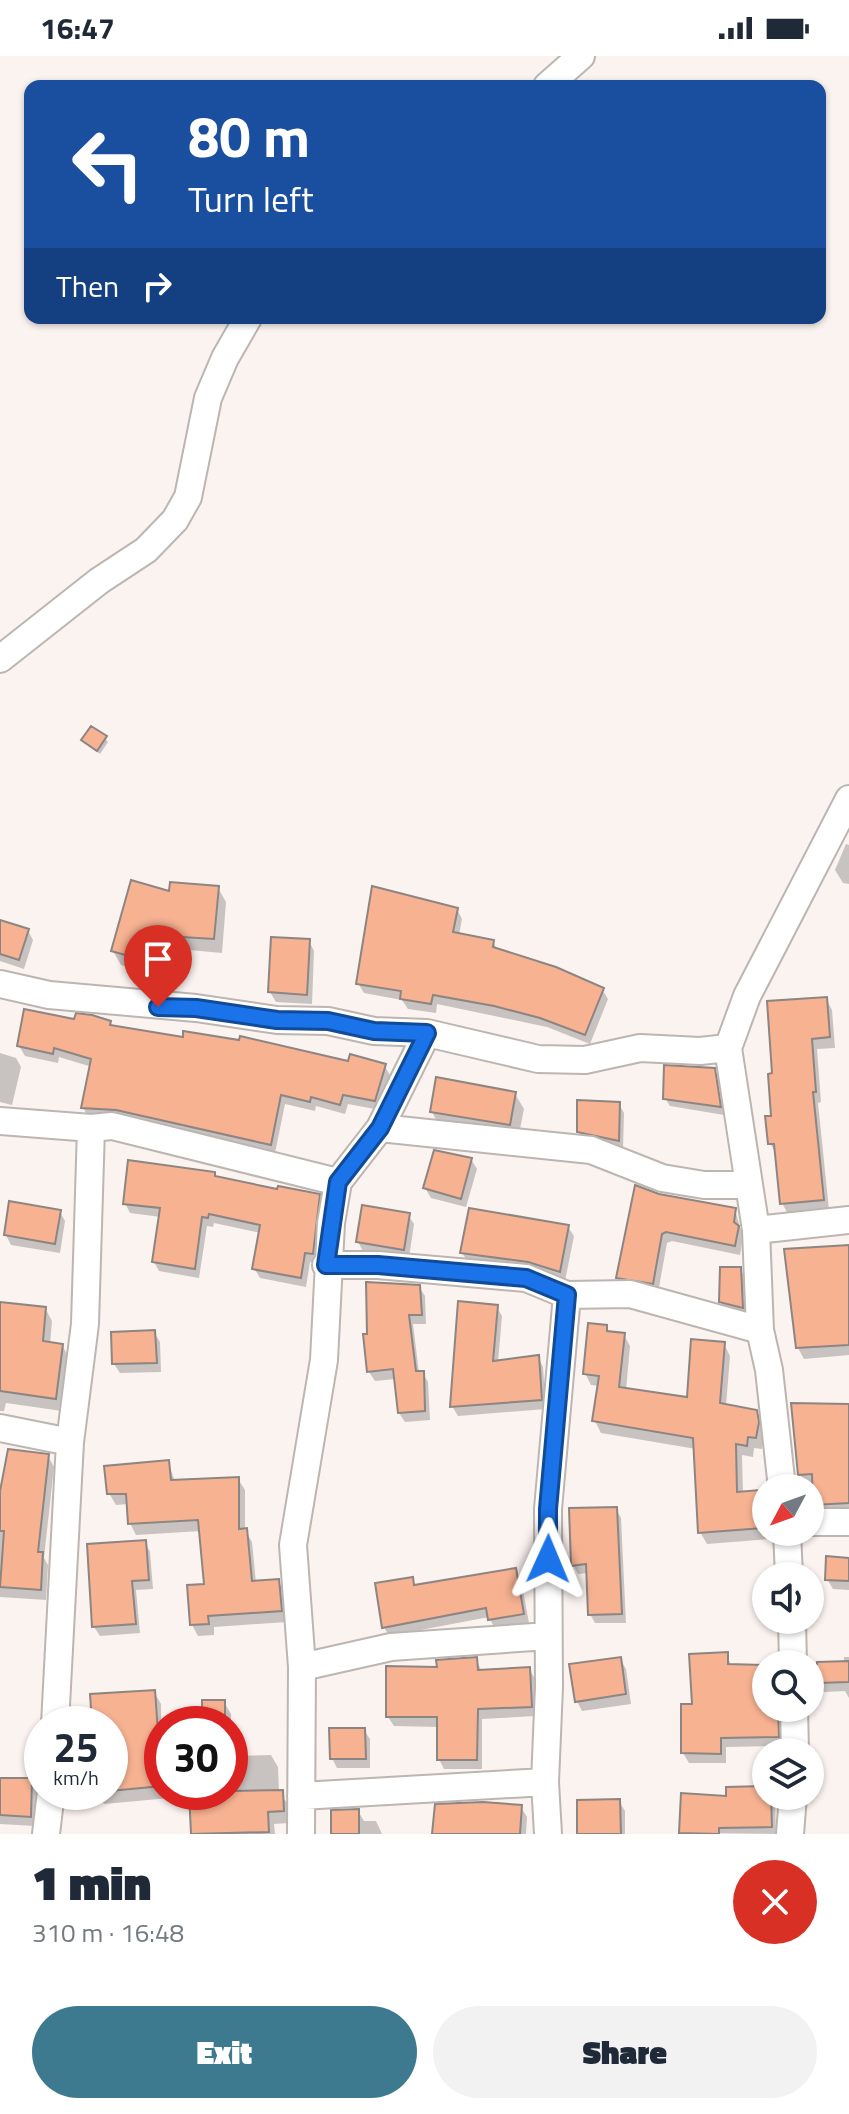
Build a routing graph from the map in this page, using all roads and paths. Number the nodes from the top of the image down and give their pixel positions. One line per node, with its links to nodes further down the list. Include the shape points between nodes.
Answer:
1 (581, 56): 2 (street)
2 (554, 80)
3 (245, 324): 4 (street, via 208,398 188,497 175,520 146,550)
4 (0, 659)
5 (849, 799): 8 (street, via 747,996)
6 (0, 984): 7 (street, via 49,995)
7 (427, 1033): 8 (street, via 538,1059 585,1060 640,1048); 11 (street)
8 (728, 1048): 13 (street)
9 (0, 1121): 10 (street)
10 (91, 1128): 12 (street, via 112,1126); 20 (street, via 85,1324)
11 (380, 1128): 12 (street); 13 (street, via 591,1150 662,1178)
12 (338, 1182): 16 (street)
13 (749, 1185): 15 (street)
14 (849, 1220): 15 (street)
15 (756, 1230): 18 (street)
16 (326, 1265): 17 (street, via 526,1278); 25 (street, via 324,1360 293,1545)
17 (567, 1295): 18 (street, via 630,1294); 24 (street, via 548,1509)
18 (760, 1330): 21 (street)
19 (0, 1428): 20 (street)
20 (70, 1442): 26 (street)
21 (780, 1474)
22 (824, 1522): 23 (street)
23 (849, 1522)
24 (548, 1636): 25 (street, via 391,1647); 27 (street)
25 (302, 1667): 28 (street)
26 (56, 1706)
27 (545, 1782): 28 (street); 33 (street)
28 (301, 1796): 32 (street)
29 (49, 1810): 31 (street)
30 (792, 1810): 34 (street)
31 (46, 1834)
32 (301, 1834)
33 (548, 1834)
34 (790, 1834)

